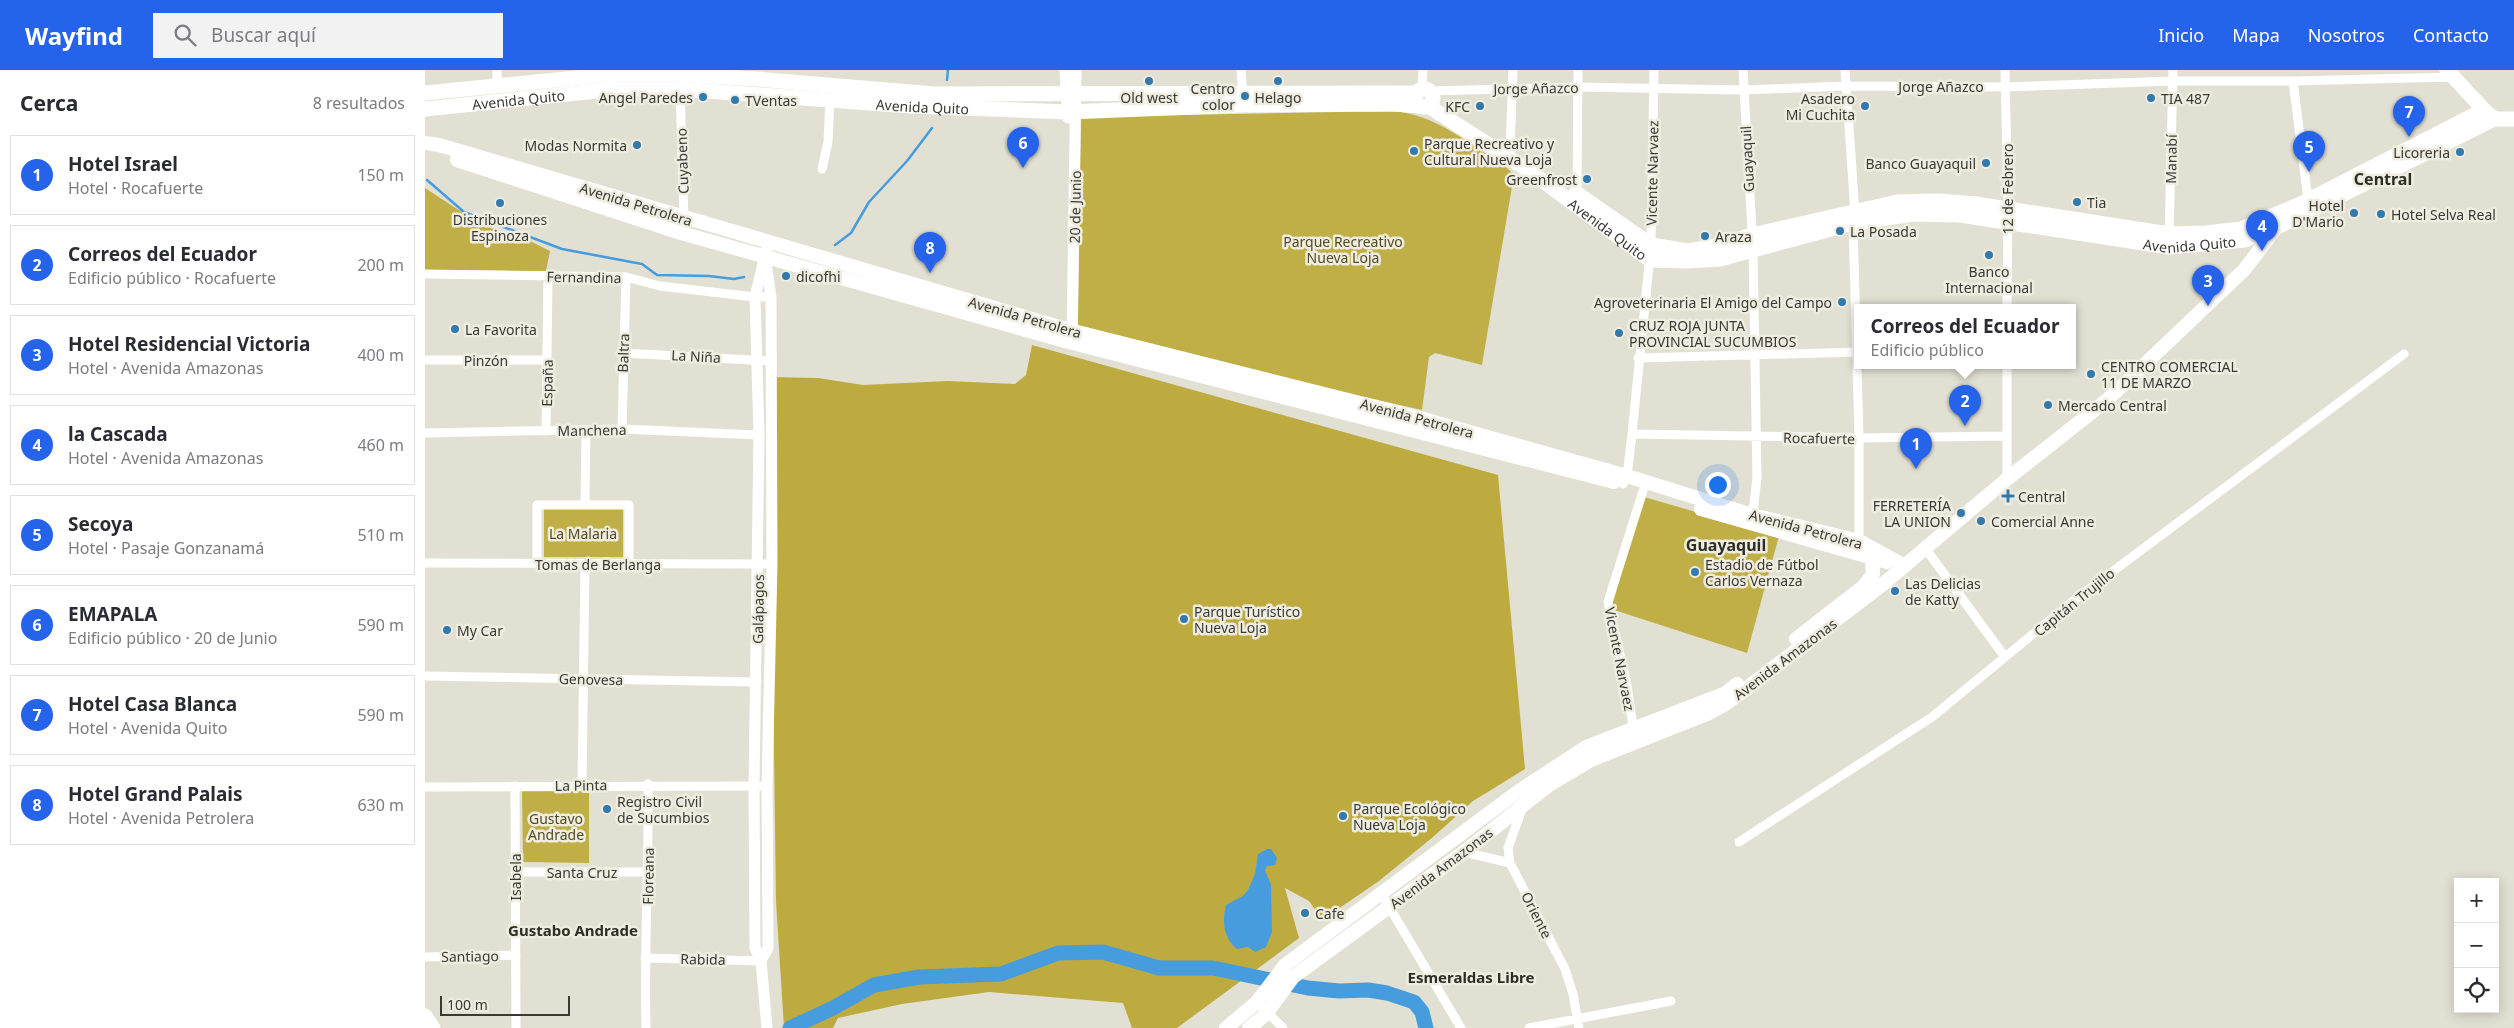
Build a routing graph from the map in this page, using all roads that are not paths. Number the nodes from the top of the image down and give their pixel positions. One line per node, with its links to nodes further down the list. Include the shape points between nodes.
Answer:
1 (1065, 70): 26 (street, 20 de Junio)
2 (1076, 70): 26 (street, 20 de Junio)
3 (1241, 70): 29 (street)
4 (1423, 70): 27 (street)
5 (1513, 70): 22 (street)
6 (1578, 70): 20 (street)
7 (1654, 70): 23 (street, Vicente Narvaez)
8 (1743, 70): 24 (street, Guayaquil)
9 (1845, 70): 19 (street)
10 (2005, 70): 21 (street, 12 de Febrero)
11 (2173, 70): 17 (street, Manabí)
12 (2450, 74): 18 (street, Jorge Añazco); 32 (main road)
13 (497, 77): 14 (main road, Avenida Quito); 25 (main road, Avenida Quito)
14 (616, 78): 15 (main road, Avenida Quito); 30 (main road, Avenida Quito)
15 (678, 78): 16 (main road, Avenida Quito); 42 (street, Cuyabeno)
16 (757, 81): 26 (main road, Avenida Quito, via 935,94); 28 (main road, Avenida Quito)
17 (2173, 81): 18 (street, Jorge Añazco); 21 (street, Jorge Añazco); 45 (street, Manabí)
18 (2293, 81): 39 (street)
19 (1846, 86): 21 (street, Jorge Añazco); 24 (street, Jorge Añazco); 41 (street)
20 (1579, 87): 22 (street, Jorge Añazco); 23 (street, Jorge Añazco); 38 (street)
21 (2005, 87): 40 (street, 12 de Febrero)
22 (1513, 88): 27 (street, Jorge Añazco); 36 (street)
23 (1653, 88): 24 (street, Jorge Añazco); 48 (street, Vicente Narvaez)
24 (1743, 90): 47 (street, Guayaquil)
25 (425, 94)
26 (1070, 94): 29 (main road, Avenida Quito); 31 (street, 20 de Junio)
27 (1425, 98): 29 (main road, Avenida Quito); 36 (main road, Avenida Quito); 38 (main road, Avenida Quito, via 1522,166)
28 (830, 99): 31 (main road, Avenida Quito); 37 (street, via 828,142)
29 (1243, 99): 31 (main road, Avenida Quito)
30 (425, 109)
31 (1072, 112): 57 (street, 20 de Junio)
32 (2489, 114): 33 (main road); 39 (main road, Avenida Quito); 43 (main road, Avenida Quito)
33 (2514, 119)
34 (425, 143): 42 (main road, Avenida Petrolera)
35 (425, 147): 44 (main road, Avenida Petrolera, via 432,152)
36 (1510, 149): 38 (main road, Avenida Quito)
37 (822, 169)
38 (1575, 198): 48 (main road, Avenida Quito)
39 (2308, 200): 45 (main road, Avenida Quito, via 2241,229)
40 (2007, 216): 41 (main road, Avenida Quito, via 1914,214); 45 (main road, Avenida Quito); 56 (street, 12 de Febrero)
41 (1854, 218): 47 (main road, Avenida Quito); 55 (street)
42 (684, 219): 44 (street, Cuyabeno); 46 (main road, Avenida Petrolera)
43 (2277, 227): 45 (main road, Avenida Quito, via 2245,240); 78 (main road, Avenida Amazonas, via 2244,270 2106,401)
44 (681, 233): 49 (main road, Avenida Petrolera)
45 (2169, 241)
46 (768, 242): 49 (street, Galápagos); 57 (main road, Avenida Petrolera)
47 (1752, 242): 48 (main road, Avenida Quito, via 1721,259 1687,261); 60 (street, Guayaquil)
48 (1650, 252): 62 (street, Vicente Narvaez)
49 (765, 257): 53 (street, Galápagos); 54 (street, Galápagos); 57 (main road, Avenida Petrolera)
50 (425, 274): 51 (street, Fernandina)
51 (547, 276): 52 (street, Fernandina); 65 (street, España)
52 (626, 277): 53 (street, Fernandina, via 660,286); 59 (street, Baltra)
53 (755, 297): 54 (street, Fernandina); 63 (street, Galápagos)
54 (771, 297): 66 (street, Galápagos)
55 (1855, 304)
56 (2007, 304)
57 (1069, 336): 79 (main road, Avenida Petrolera, via 1416,417)
58 (1854, 352): 60 (street)
59 (623, 353): 63 (street, La Niña); 69 (street, Baltra)
60 (1754, 354): 62 (street); 76 (street, Guayaquil)
61 (2404, 354): 92 (street, Capitán Trujillo, via 2137,552)
62 (1638, 358): 74 (street, Vicente Narvaez)
63 (757, 359): 66 (street, La Niña); 73 (street, Galápagos)
64 (425, 360): 65 (street, Pinzón)
65 (547, 360): 71 (street, España)
66 (770, 361): 90 (street, Galápagos)
67 (1857, 369): 77 (street)
68 (2007, 369): 75 (street)
69 (622, 429): 70 (street, Manchena); 73 (street, Manchena)
70 (586, 430): 71 (street, Manchena); 81 (street)
71 (546, 431): 72 (street, Manchena)
72 (425, 433)
73 (759, 434): 89 (street, Galápagos)
74 (1632, 434): 76 (street, Rocafuerte); 79 (street, Vicente Narvaez)
75 (2007, 436): 77 (street, Rocafuerte); 78 (street)
76 (1755, 437): 77 (street, Rocafuerte); 82 (street, Guayaquil, via 1757,478)
77 (1859, 438): 84 (street)
78 (2007, 479): 83 (main road, Avenida Amazonas)
79 (1625, 480): 80 (main road, Avenida Petrolera); 82 (main road, Avenida Petrolera)
80 (1643, 491): 82 (main road, Avenida Petrolera); 96 (street, Vicente Narvaez, via 1608,602 1627,685)
81 (585, 505): 86 (street, via 537,505); 88 (street, via 629,505)
82 (1752, 520): 84 (main road, Avenida Petrolera)
83 (1925, 548): 91 (main road, Avenida Amazonas); 92 (street)
84 (1864, 551): 91 (main road, Avenida Petrolera); 91 (main road, Avenida Petrolera); 96 (main road, Avenida Amazonas, via 1873,574 1864,586 1726,693)
85 (425, 563): 86 (street, Tomas de Berlanga)
86 (537, 564): 87 (street, Tomas de Berlanga)
87 (585, 564): 88 (street, Tomas de Berlanga); 94 (street)
88 (629, 564): 89 (street, Tomas de Berlanga)
89 (759, 564): 90 (street, Tomas de Berlanga); 95 (street, Galápagos)
90 (772, 564): 102 (street, Galápagos)
91 (1905, 566): 97 (main road, Avenida Amazonas, via 1727,703)
92 (2005, 657): 105 (street, Capitán Trujillo, via 1932,717)
93 (425, 676): 94 (street, Genovesa)
94 (583, 679): 95 (street, Genovesa); 99 (street)
95 (757, 682): 101 (street, Galápagos)
96 (1632, 728): 97 (street, Vicente Narvaez); 110 (main road, Avenida Amazonas, via 1586,747 1549,771)
97 (1637, 742): 104 (main road, Avenida Amazonas, via 1591,760)
98 (648, 784): 99 (street, La Pinta); 101 (street, La Pinta); 109 (street, Floreana)
99 (582, 785): 100 (street, La Pinta)
100 (515, 786): 103 (street, La Pinta); 108 (street, Isabela)
101 (754, 786): 102 (street, La Pinta); 115 (street, Galápagos, via 755,948)
102 (767, 786): 115 (street, Galápagos, via 768,948)
103 (425, 787)
104 (1525, 802): 106 (main road, Avenida Amazonas); 107 (street, via 1508,848)
105 (1739, 842)
106 (1464, 852): 107 (street); 111 (main road, Avenida Amazonas)
107 (1510, 863): 120 (street, Oriente, via 1565,969)
108 (515, 872): 109 (street, Santa Cruz); 112 (street, Isabela)
109 (649, 872): 114 (street, Floreana)
110 (1381, 893): 111 (street); 116 (main road, Avenida Amazonas, via 1285,964)
111 (1390, 907): 118 (main road, Avenida Amazonas, via 1293,977); 128 (street)
112 (516, 955): 113 (street, Santiago); 122 (street, Isabela)
113 (425, 957)
114 (645, 958): 115 (street, Rabida); 123 (street, Floreana)
115 (761, 961): 124 (street, Galápagos)
116 (1260, 998): 118 (street); 125 (main road, Avenida Amazonas)
117 (1671, 1001): 120 (street)
118 (1269, 1010): 126 (main road, Avenida Amazonas); 127 (street)
119 (425, 1016): 121 (main road)
120 (1578, 1024): 129 (street)
121 (433, 1028)
122 (516, 1028)
123 (646, 1028)
124 (767, 1028)
125 (1226, 1028)
126 (1249, 1028)
127 (1283, 1028)
128 (1461, 1028)
129 (1529, 1028)

